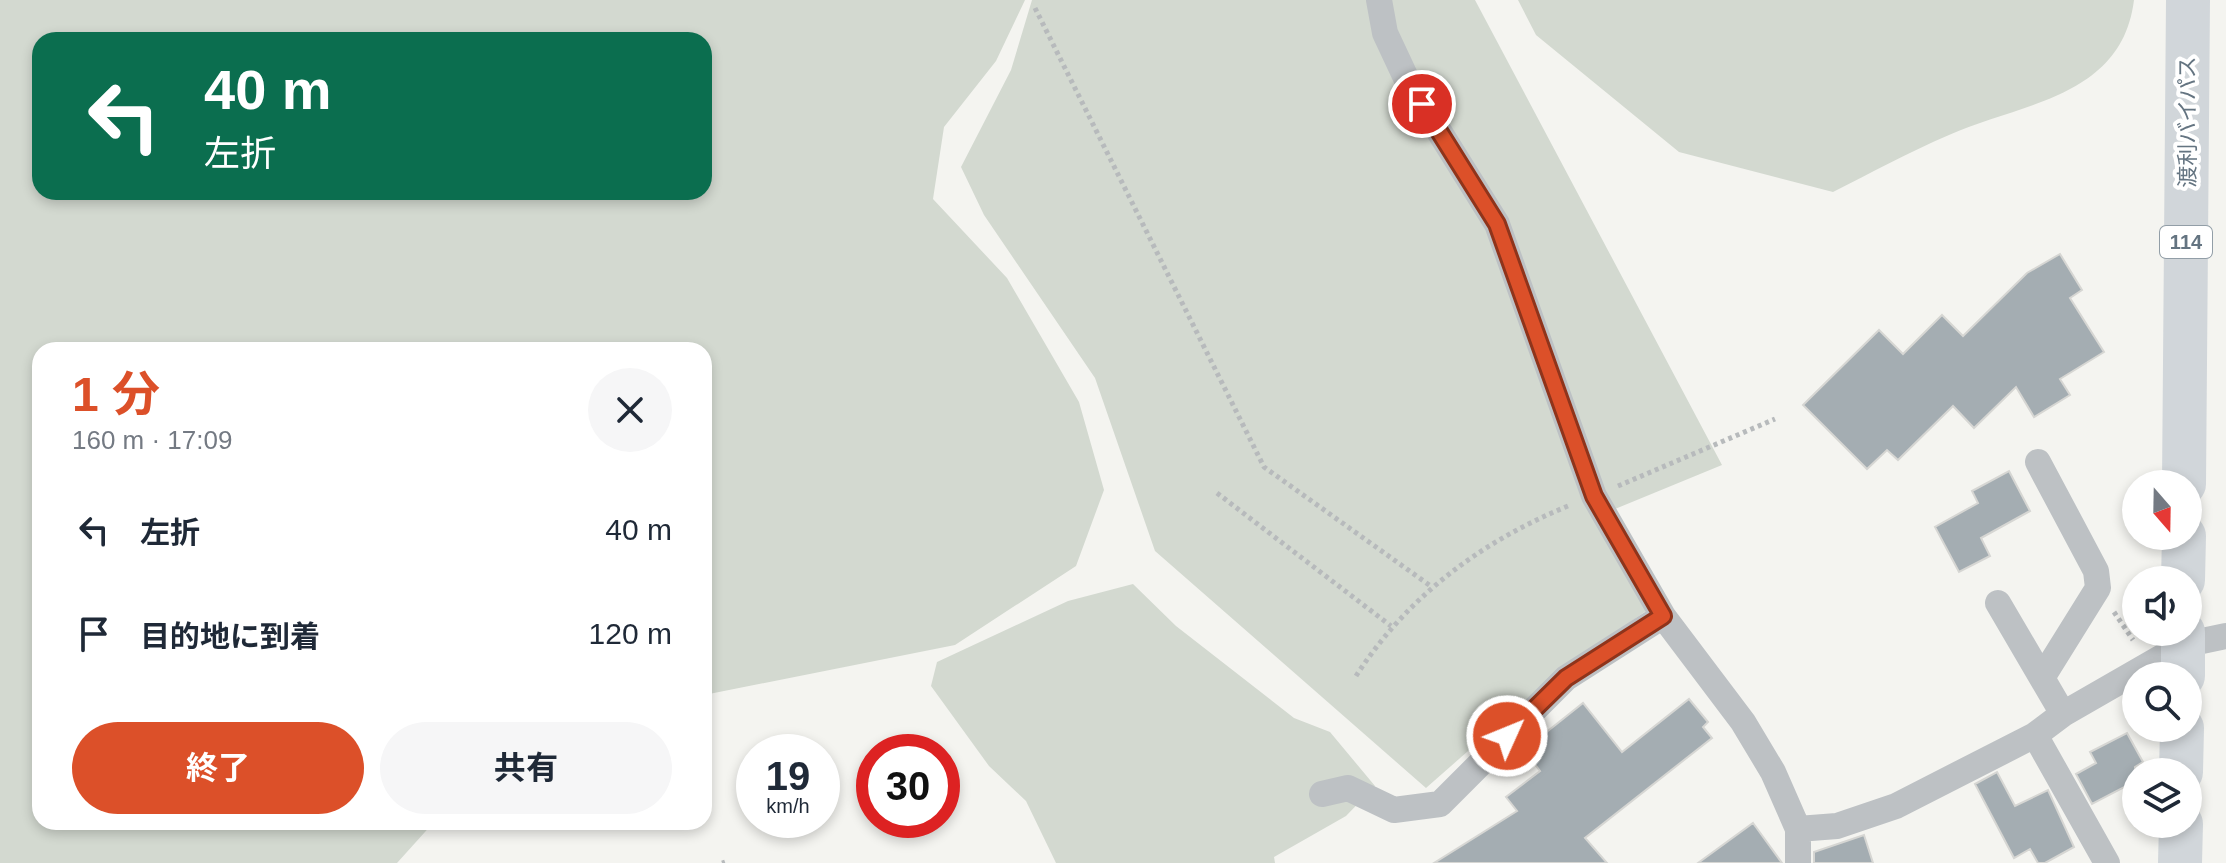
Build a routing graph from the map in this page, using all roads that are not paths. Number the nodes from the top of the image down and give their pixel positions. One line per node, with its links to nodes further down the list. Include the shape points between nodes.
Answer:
1 (1379, 0): 6 (street, via 1385,33 1407,80 1497,224 1594,496)
2 (2188, 0): 4 (highway, 渡利バイパス / 114)
3 (2038, 462): 9 (street, via 2096,571 2098,588)
4 (2184, 470)
5 (1998, 603): 9 (street)
6 (1663, 616): 12 (street, via 1566,678 1440,804 1394,810 1348,788); 13 (street, via 1743,722)
7 (2226, 636): 8 (street)
8 (2174, 654): 10 (street)
9 (2042, 678): 10 (street)
10 (2063, 714): 11 (street)
11 (2035, 735): 13 (street, via 1896,806 1837,826); 16 (street)
12 (1322, 794)
13 (1798, 829): 15 (street)
14 (2181, 838): 17 (highway)
15 (1798, 863)
16 (2107, 863)
17 (2180, 863)

